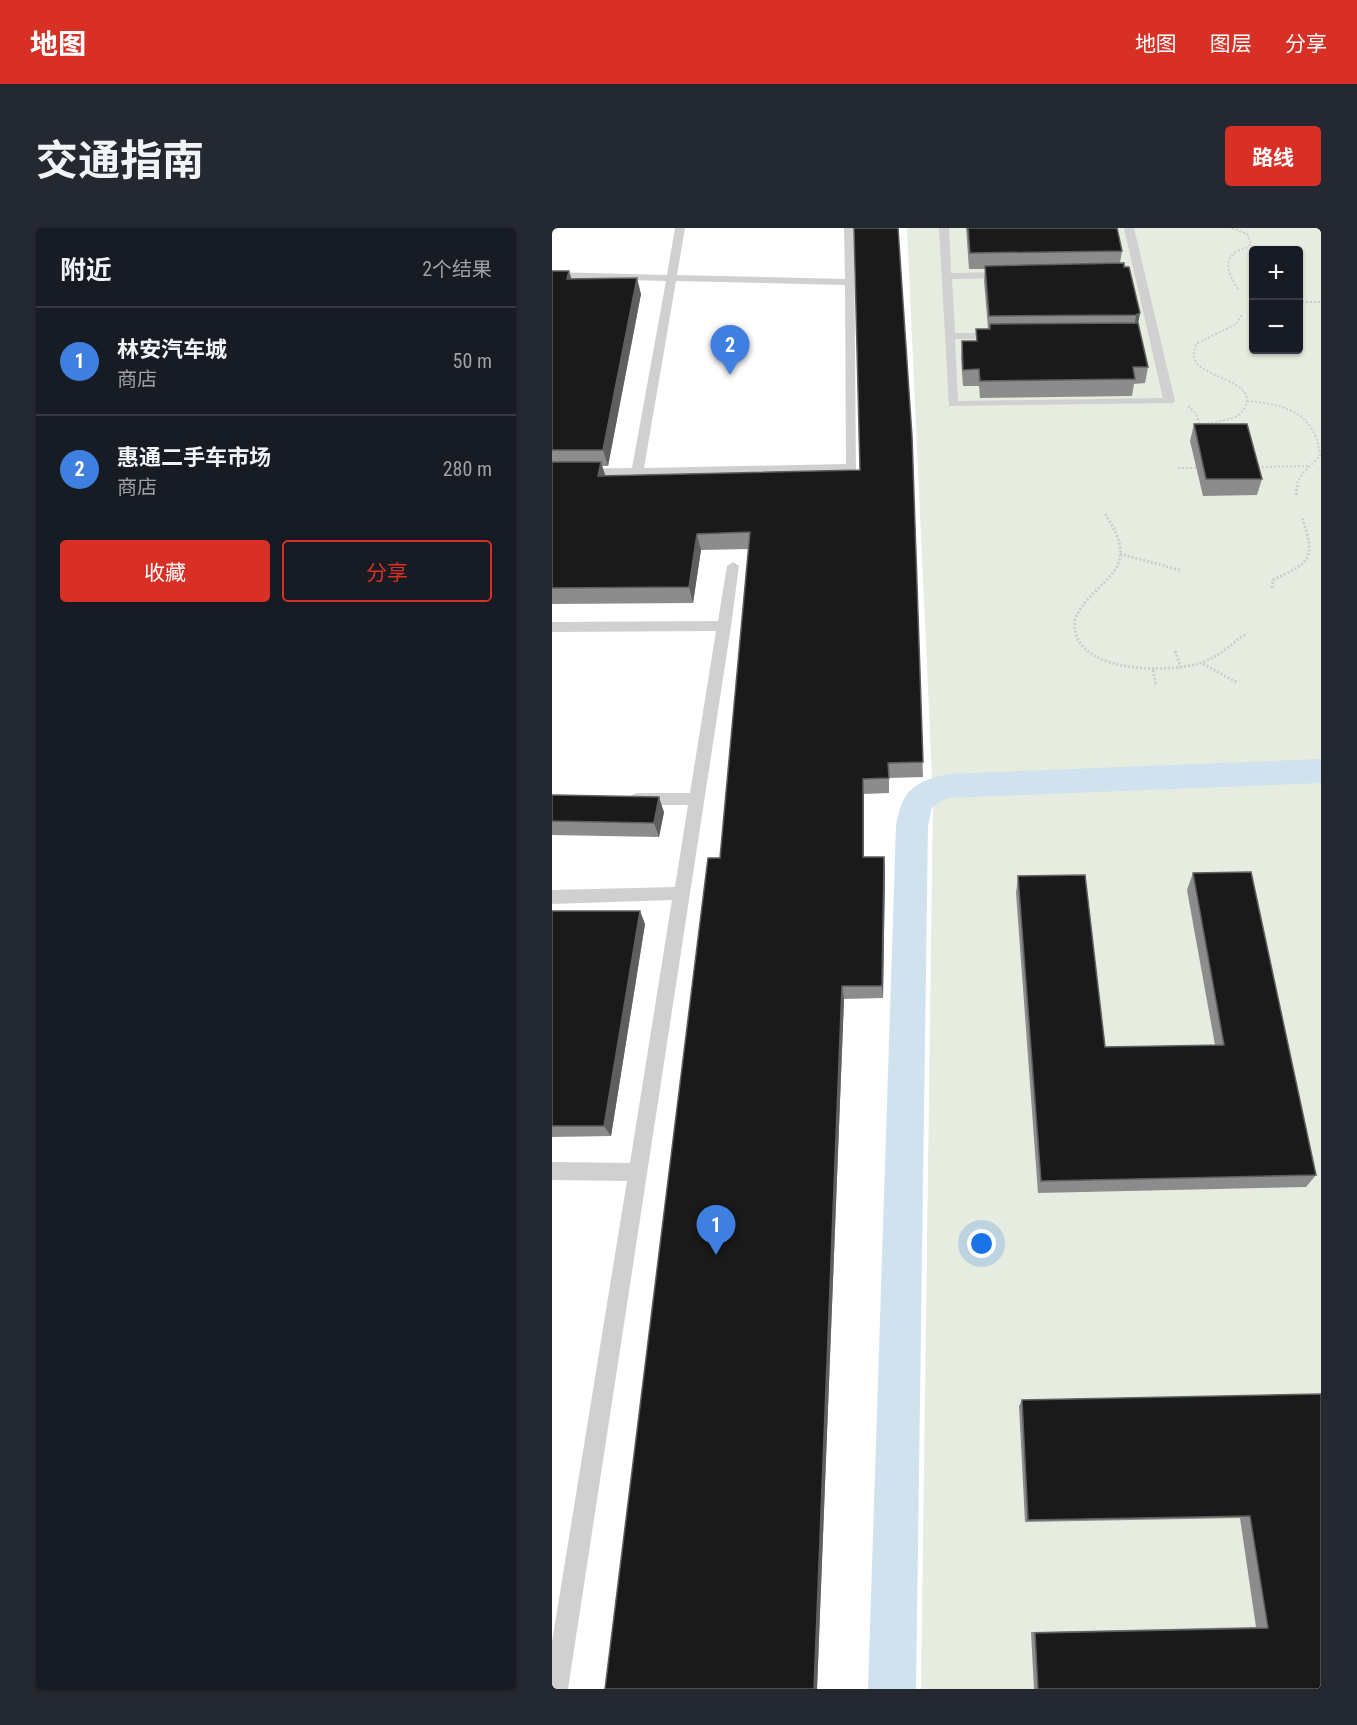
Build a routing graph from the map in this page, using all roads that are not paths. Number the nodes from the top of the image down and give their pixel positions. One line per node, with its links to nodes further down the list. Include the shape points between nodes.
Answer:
1 (680, 228): 8 (lane)
2 (849, 228): 9 (lane)
3 (945, 228): 7 (lane)
4 (1130, 228): 11 (lane, via 1134,272)
5 (1015, 274): 7 (lane)
6 (552, 275): 8 (lane)
7 (947, 276): 13 (lane)
8 (671, 278): 9 (lane); 14 (lane)
9 (849, 282): 14 (lane, via 852,468)
10 (1142, 334): 11 (lane)
11 (1154, 334): 13 (lane, via 1169,401 953,404)
12 (1010, 335): 13 (lane)
13 (950, 336)
14 (637, 472): 15 (lane)
15 (552, 473)
16 (733, 566): 17 (lane)
17 (724, 626): 18 (lane); 20 (lane)
18 (552, 627)
19 (619, 799): 20 (lane)
20 (696, 799): 21 (lane)
21 (681, 894): 22 (lane); 24 (lane)
22 (552, 897)
23 (552, 1171): 24 (lane)
24 (637, 1172): 25 (lane)
25 (556, 1689)

